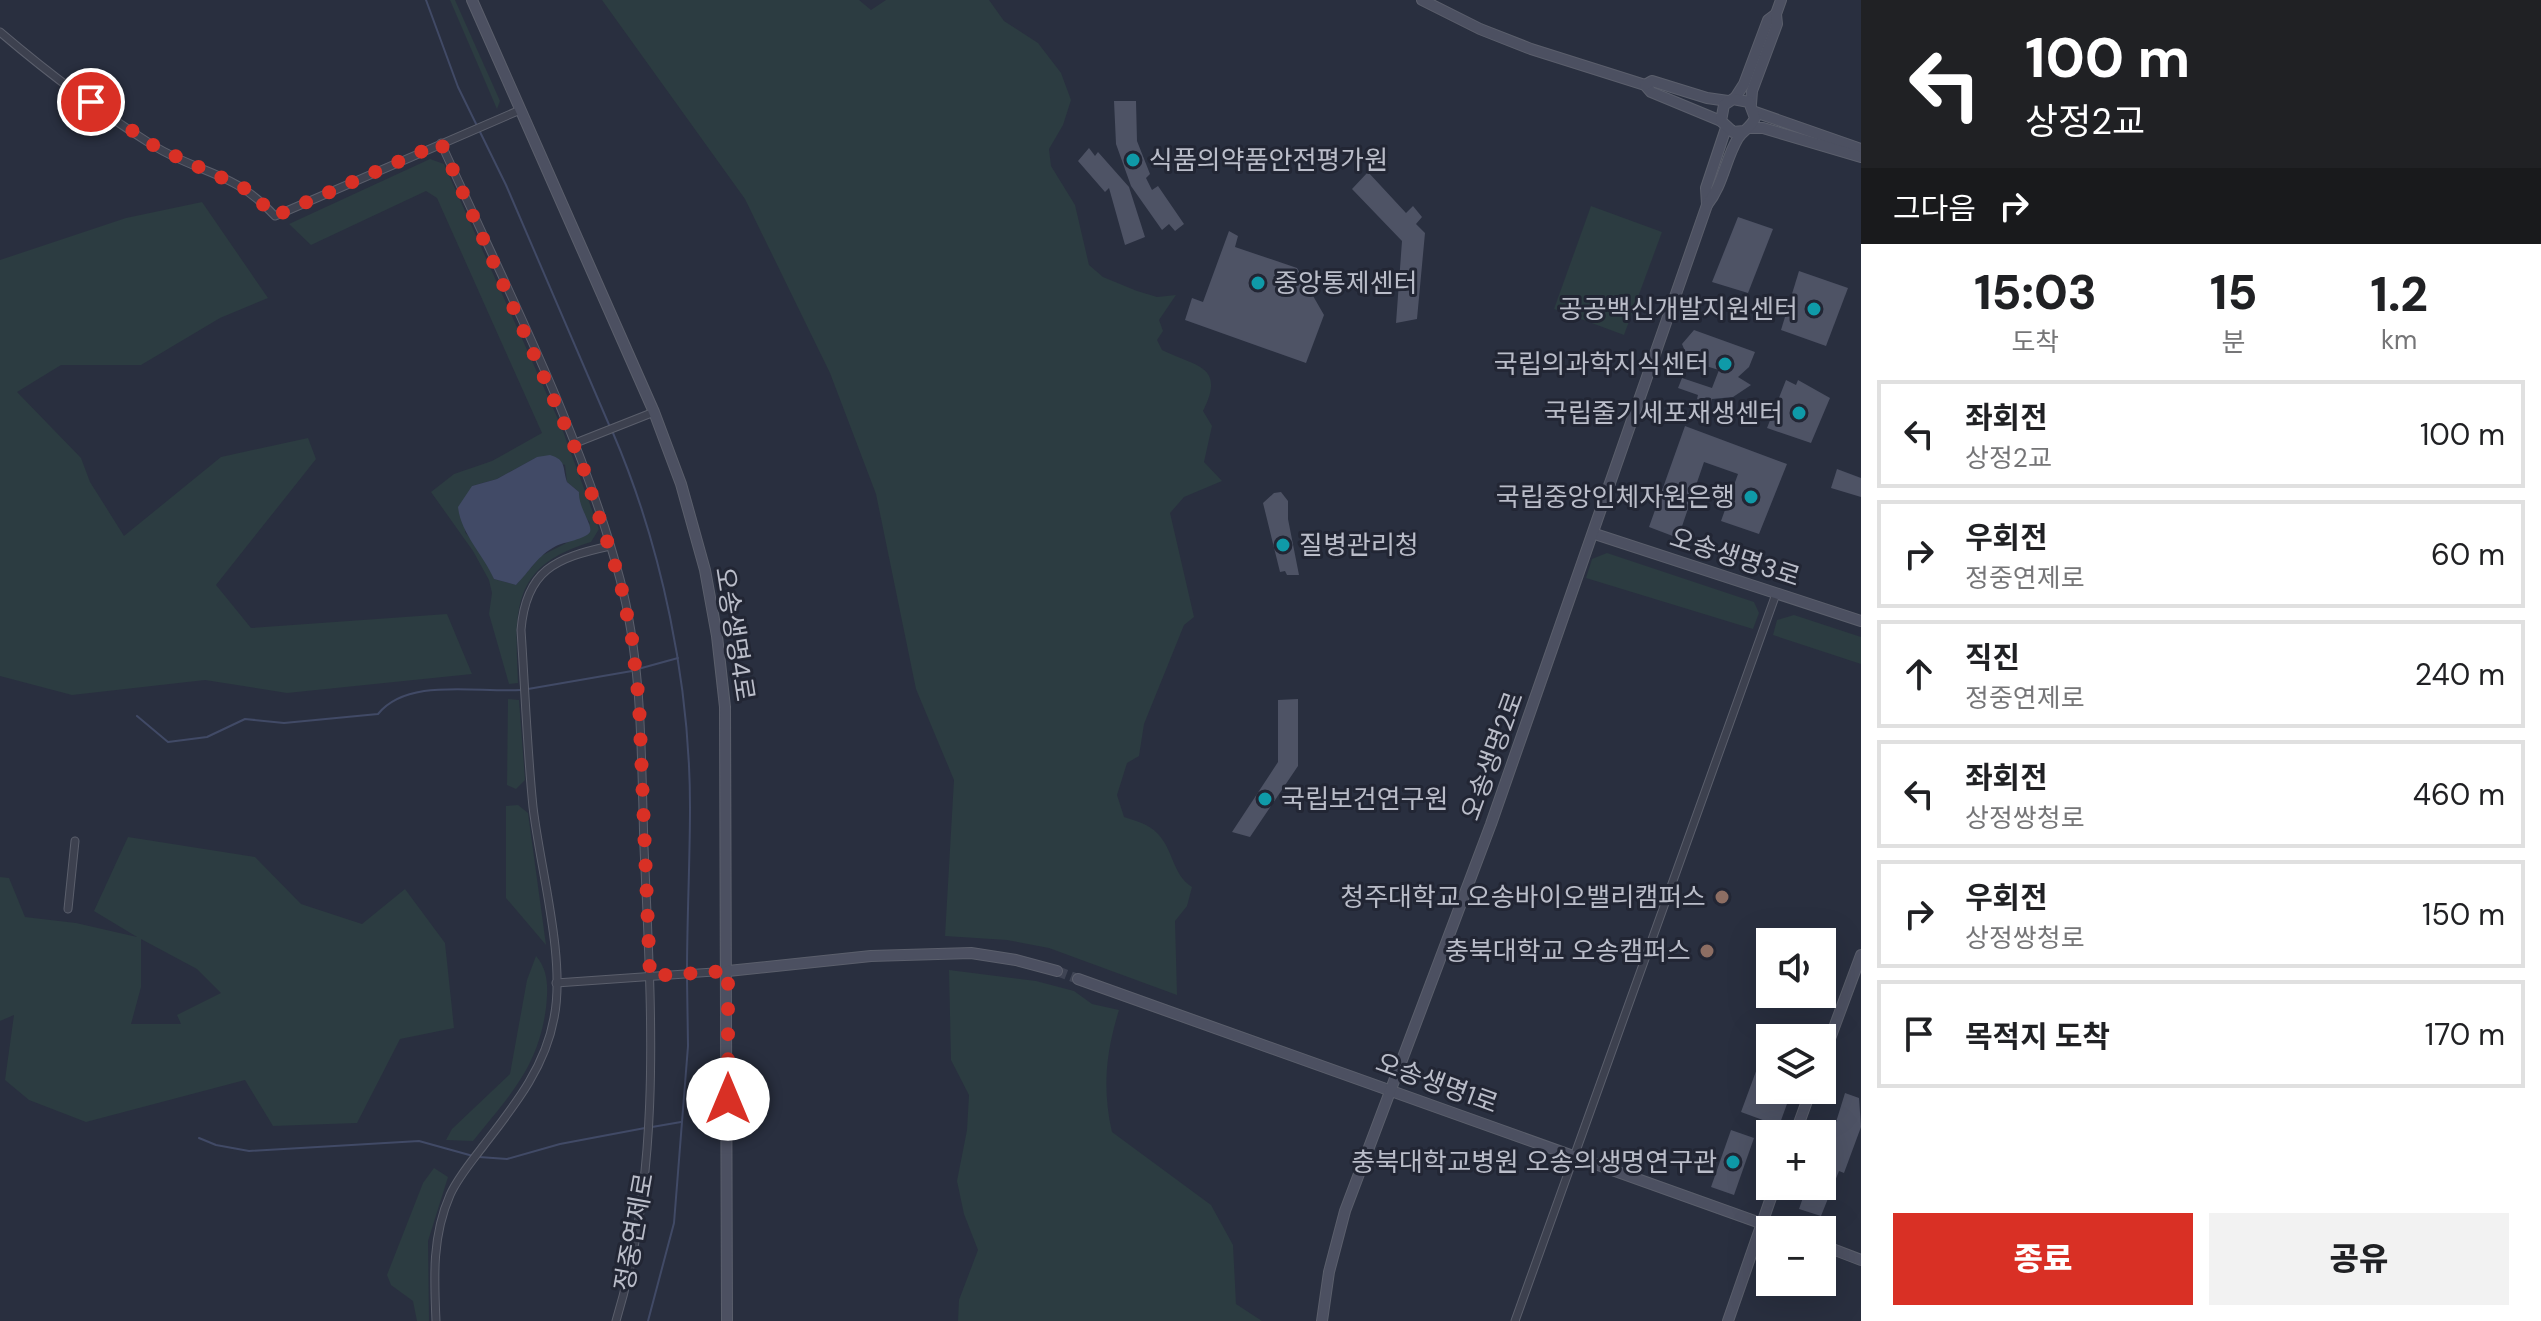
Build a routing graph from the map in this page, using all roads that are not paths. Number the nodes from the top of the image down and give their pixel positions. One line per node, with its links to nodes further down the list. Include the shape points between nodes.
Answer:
1 (472, 0): 9 (street, 오송생명4로)
2 (1422, 0): 6 (street, via 1531,49)
3 (1781, 0): 4 (street)
4 (1776, 14): 7 (street, via 1768,20 1744,84); 8 (street, via 1752,91)
5 (0, 32): 12 (street, via 156,147 248,190 275,216)
6 (1645, 85): 7 (street, via 1652,81); 10 (street)
7 (1731, 100): 8 (street); 10 (street, via 1721,110)
8 (1753, 108): 11 (street); 13 (street)
9 (520, 110): 12 (street); 16 (street, 오송생명4로)
10 (1724, 124): 11 (street, via 1733,132); 15 (street, 오송생명2로, via 1706,188)
11 (1747, 130): 14 (street, via 1763,128); 15 (street, 오송생명2로)
12 (441, 143): 17 (street)
13 (1861, 149)
14 (1861, 157)
15 (1707, 205): 18 (street, 오송생명2로)
16 (649, 414): 17 (street); 25 (street, 오송생명4로, via 681,484 717,636 725,707)
17 (577, 442): 19 (street)
18 (1595, 534): 20 (street, 오송생명3로); 31 (street, 오송생명2로)
19 (610, 546): 27 (street, via 637,679); 29 (street, via 556,561 523,605 533,806)
20 (1776, 594): 21 (street, 오송생명3로); 32 (street)
21 (1861, 621)
22 (75, 841): 23 (street)
23 (68, 909)
24 (1861, 955): 30 (street)
25 (728, 971): 26 (street, via 871,956 971,953); 27 (street); 39 (street, 오송생명4로)
26 (1057, 971)
27 (654, 976): 29 (street); 38 (street, 정중연제로, via 649,1141 634,1250)
28 (1078, 979): 31 (street, 오송생명1로)
29 (556, 983): 37 (street, via 555,1016 538,1067 450,1195 434,1249)
30 (1835, 1024)
31 (1390, 1090): 32 (street, 오송생명1로); 40 (street, 오송생명2로, via 1345,1211)
32 (1575, 1156): 33 (street, 오송생명1로); 41 (street)
33 (1756, 1221)
34 (1756, 1240): 42 (street)
35 (1836, 1250): 36 (street)
36 (1861, 1260)
37 (436, 1321)
38 (616, 1321)
39 (727, 1321)
40 (1322, 1321)
41 (1515, 1321)
42 (1728, 1321)

